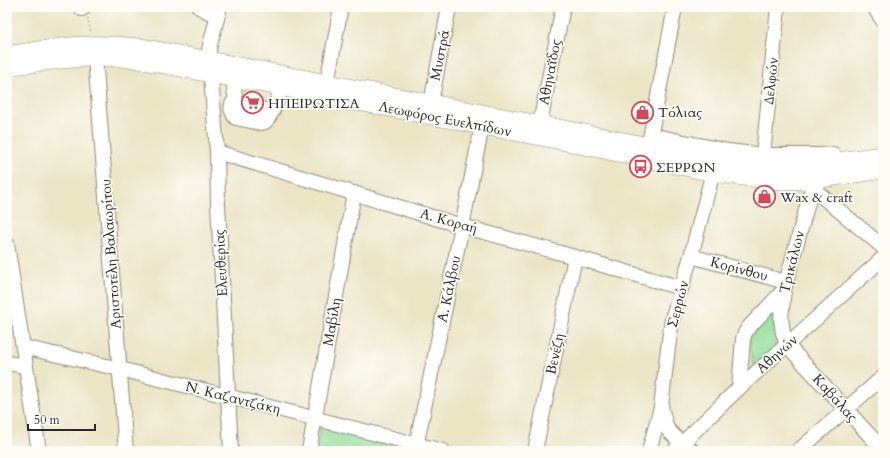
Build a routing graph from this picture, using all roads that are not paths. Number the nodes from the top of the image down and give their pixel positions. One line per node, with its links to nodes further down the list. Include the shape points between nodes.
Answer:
1 (198, 7): 8 (street)
2 (342, 7): 15 (street)
3 (449, 7): 18 (street, Μυστρά)
4 (563, 7): 21 (street, Αθηναΐδος, via 542,113)
5 (674, 7): 22 (street)
6 (778, 7): 26 (street, Δελφών)
7 (874, 7): 9 (street)
8 (218, 12): 13 (street, Ελευθερίας, via 210,45)
9 (883, 21)
10 (96, 51): 11 (main road, Λεωφόρος Ευελπίδων, via 89,45); 12 (main road, Λεωφόρος Ευελπίδων, via 64,59); 13 (main road, Λεωφόρος Ευελπίδων, via 118,45 148,48); 43 (street, Αριστοτέλη Βαλαωρίτου)
11 (7, 55)
12 (7, 67)
13 (210, 67): 14 (main road, Λεωφόρος Ευελπίδων); 15 (main road, Λεωφόρος Ευελπίδων); 17 (street, Ελευθερίας)
14 (233, 79): 16 (main road, Λεωφόρος Ευελπίδων); 19 (street)
15 (327, 83): 18 (main road, Λεωφόρος Ευελπίδων)
16 (282, 88): 19 (street, via 272,111); 20 (main road, Λεωφόρος Ευελπίδων)
17 (213, 103): 19 (street); 24 (street, Ελευθερίας)
18 (431, 103): 21 (main road, Λεωφόρος Ευελπίδων)
19 (234, 104)
20 (482, 126): 21 (main road, Λεωφόρος Ευελπίδων); 31 (street, A. Κάλβου)
21 (541, 131): 22 (main road, Λεωφόρος Ευελπίδων); 27 (main road, Λεωφόρος Ευελπίδων)
22 (650, 140): 26 (street); 27 (main road, Λεωφόρος Ευελπίδων)
23 (883, 148): 26 (street, via 821,156)
24 (217, 152): 30 (street, Α. Κοραή); 46 (street, Ελευθερίας)
25 (883, 155): 27 (main road, Λεωφόρος Ευελπίδων, via 791,167)
26 (763, 156)
27 (715, 166): 29 (main road, Λεωφόρος Ευελπίδων, via 773,181); 34 (street, Σερρών)
28 (883, 170): 29 (main road, Λεωφόρος Ευελπίδων)
29 (812, 184): 33 (street); 37 (street, Τρικάλων)
30 (354, 193): 31 (street, Α. Κοραή); 49 (street, Μαβίλη)
31 (462, 226): 35 (street, Α. Κοραή); 51 (street, A. Κάλβου)
32 (7, 244): 40 (street)
33 (883, 247)
34 (691, 256): 37 (street, Κορίνθου); 38 (street, Σερρών)
35 (575, 257): 38 (street, Α. Κοραή); 58 (street, Βενέζη)
36 (883, 258): 39 (street, Αθηνών)
37 (785, 286): 39 (street, Τρικάλων, via 781,318); 45 (street, via 745,333)
38 (681, 288): 47 (street, Σερρών, via 672,319)
39 (787, 345): 45 (street, Αθηνών); 48 (street, Καβάλας)
40 (23, 347): 42 (street); 43 (street, Ν. Καζαντζάκη)
41 (7, 363): 42 (street)
42 (26, 366): 53 (street)
43 (120, 369): 46 (street, Ν. Καζαντζάκη); 54 (street, Αριστοτέλη Βαλαωρίτου)
44 (883, 376): 48 (street)
45 (739, 388): 50 (street, Αθηνών)
46 (228, 396): 49 (street, Ν. Καζαντζάκη); 55 (street, Ελευθερίας)
47 (661, 407): 50 (street, via 667,429); 59 (street, Σερρών)
48 (845, 409): 52 (street, Καβάλας); 61 (street)
49 (314, 419): 51 (street, Ν. Καζαντζάκη); 56 (street, Μαβίλη)
50 (678, 447): 60 (street)
51 (415, 448): 57 (street, Ν. Καζαντζάκη)
52 (883, 450)
53 (39, 451)
54 (126, 451)
55 (231, 451)
56 (309, 451)
57 (443, 451)
58 (535, 451)
59 (648, 451)
60 (693, 451)
61 (798, 451)

